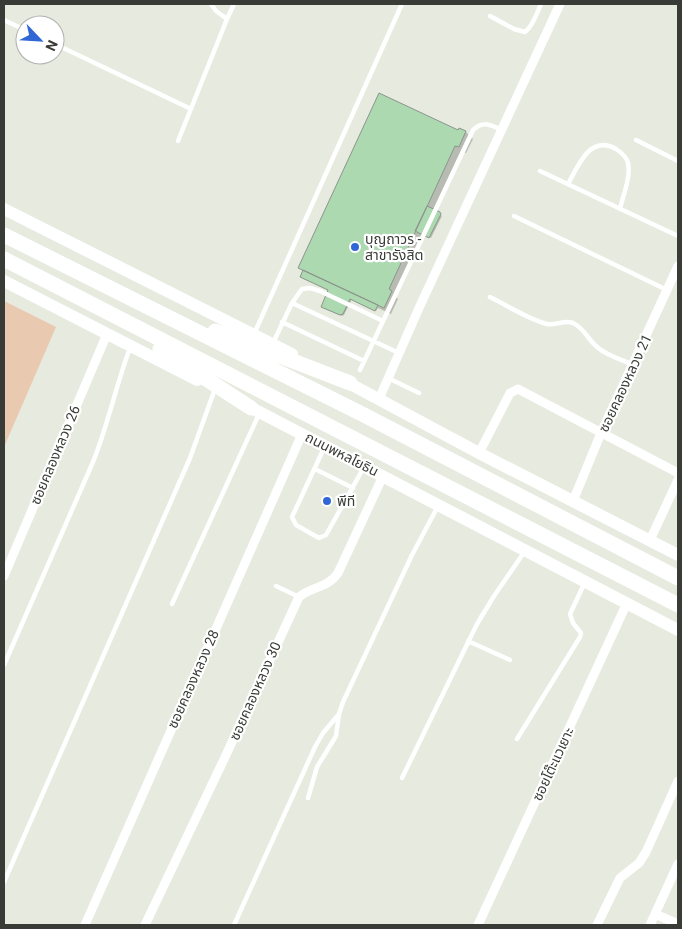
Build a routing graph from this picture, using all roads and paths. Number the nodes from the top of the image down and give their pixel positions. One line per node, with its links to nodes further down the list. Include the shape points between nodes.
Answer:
1 (211, 4): 7 (lane)
2 (234, 4): 7 (lane)
3 (402, 4): 32 (lane)
4 (541, 4): 6 (lane, via 525,32)
5 (560, 4): 10 (street)
6 (490, 16)
7 (228, 19): 9 (lane)
8 (65, 49): 9 (lane)
9 (191, 109): 12 (lane)
10 (502, 130): 29 (lane, via 486,123 473,130); 36 (street)
11 (636, 140): 13 (lane)
12 (178, 141)
13 (678, 161)
14 (540, 171): 15 (lane)
15 (568, 184): 17 (lane); 17 (lane, via 582,159 596,146 604,144 615,149 625,155 628,162)
16 (4, 208): 32 (main road)
17 (620, 209): 20 (lane)
18 (514, 216): 24 (lane)
19 (4, 235): 25 (highway)
20 (678, 236)
21 (4, 259): 27 (highway, ถนนพหลโยธิน)
22 (678, 266): 24 (street, ซอยคลองหลวง 21)
23 (4, 281): 31 (main road, ถนนพหลโยธิน)
24 (667, 290): 38 (street, ซอยคลองหลวง 21)
25 (128, 298): 41 (highway); 62 (highway, via 364,415)
26 (490, 298): 38 (lane, via 541,322 555,325 572,322 600,349)
27 (90, 303): 45 (highway); 68 (highway, ถนนพหลโยธิน)
28 (292, 304): 29 (lane, via 302,290 310,288); 30 (lane); 33 (lane)
29 (382, 321): 33 (lane)
30 (282, 322): 34 (lane); 37 (lane)
31 (107, 334): 35 (main road, ถนนพหลโยธิน); 61 (street, ซอยคลองหลวง 26)
32 (254, 335): 34 (main road)
33 (373, 341): 36 (lane); 37 (lane)
34 (272, 344): 41 (main road)
35 (130, 346): 42 (main road, ถนนพหลโยธิน); 72 (lane, via 93,462)
36 (399, 353): 40 (street)
37 (364, 361): 39 (lane)
38 (633, 365): 46 (street, ซอยคลองหลวง 21)
39 (360, 370)
40 (388, 378): 43 (lane); 44 (street)
41 (350, 384): 44 (main road)
42 (215, 389): 45 (main road, ถนนพหลโยธิน); 79 (lane, via 190,458)
43 (419, 393)
44 (379, 399): 49 (main road)
45 (256, 410): 47 (main road, ถนนพหลโยธิน); 67 (lane)
46 (602, 433): 49 (street, via 518,389 510,393); 52 (street); 56 (street, ซอยคลองหลวง 21)
47 (302, 434): 48 (main road, ถนนพหลโยธิน); 82 (street, ซอยคลองหลวง 28)
48 (325, 446): 50 (main road, ถนนพหลโยธิน); 51 (lane)
49 (479, 453): 56 (main road)
50 (364, 466): 53 (main road, ถนนพหลโยธิน); 55 (lane)
51 (314, 469): 55 (lane); 55 (lane, via 292,517 296,526 319,538 326,536)
52 (678, 472)
53 (383, 476): 57 (main road, ถนนพหลโยธิน); 65 (street, via 338,573 326,585 304,592)
54 (678, 480): 58 (street)
55 (353, 488)
56 (572, 501): 58 (main road)
57 (438, 504): 59 (main road, ถนนพหลโยธิน); 73 (lane)
58 (650, 540): 60 (main road)
59 (526, 550): 63 (main road, ถนนพหลโยธิน); 70 (lane, via 485,609)
60 (678, 555)
61 (4, 576)
62 (678, 578)
63 (585, 581): 66 (main road, ถนนพหลโยธิน); 74 (lane, via 570,614 581,633 580,637)
64 (276, 586): 65 (lane)
65 (299, 597): 83 (street, ซอยคลองหลวง 30)
66 (627, 603): 69 (main road, ถนนพหลโยธิน); 85 (street, ซอยโต๊ะแวเยาะ)
67 (172, 604)
68 (678, 605)
69 (678, 630)
70 (468, 641): 71 (lane); 75 (lane)
71 (510, 660)
72 (4, 665)
73 (339, 714): 77 (lane, via 336,736 317,767); 84 (lane, via 315,747)
74 (517, 739)
75 (402, 778)
76 (678, 781): 86 (street, via 646,852 639,863 620,878)
77 (308, 798)
78 (678, 864): 80 (street)
79 (4, 882)
80 (655, 914): 81 (street); 87 (street)
81 (678, 924)
82 (85, 925)
83 (145, 925)
84 (234, 925)
85 (478, 925)
86 (597, 925)
87 (650, 925)

